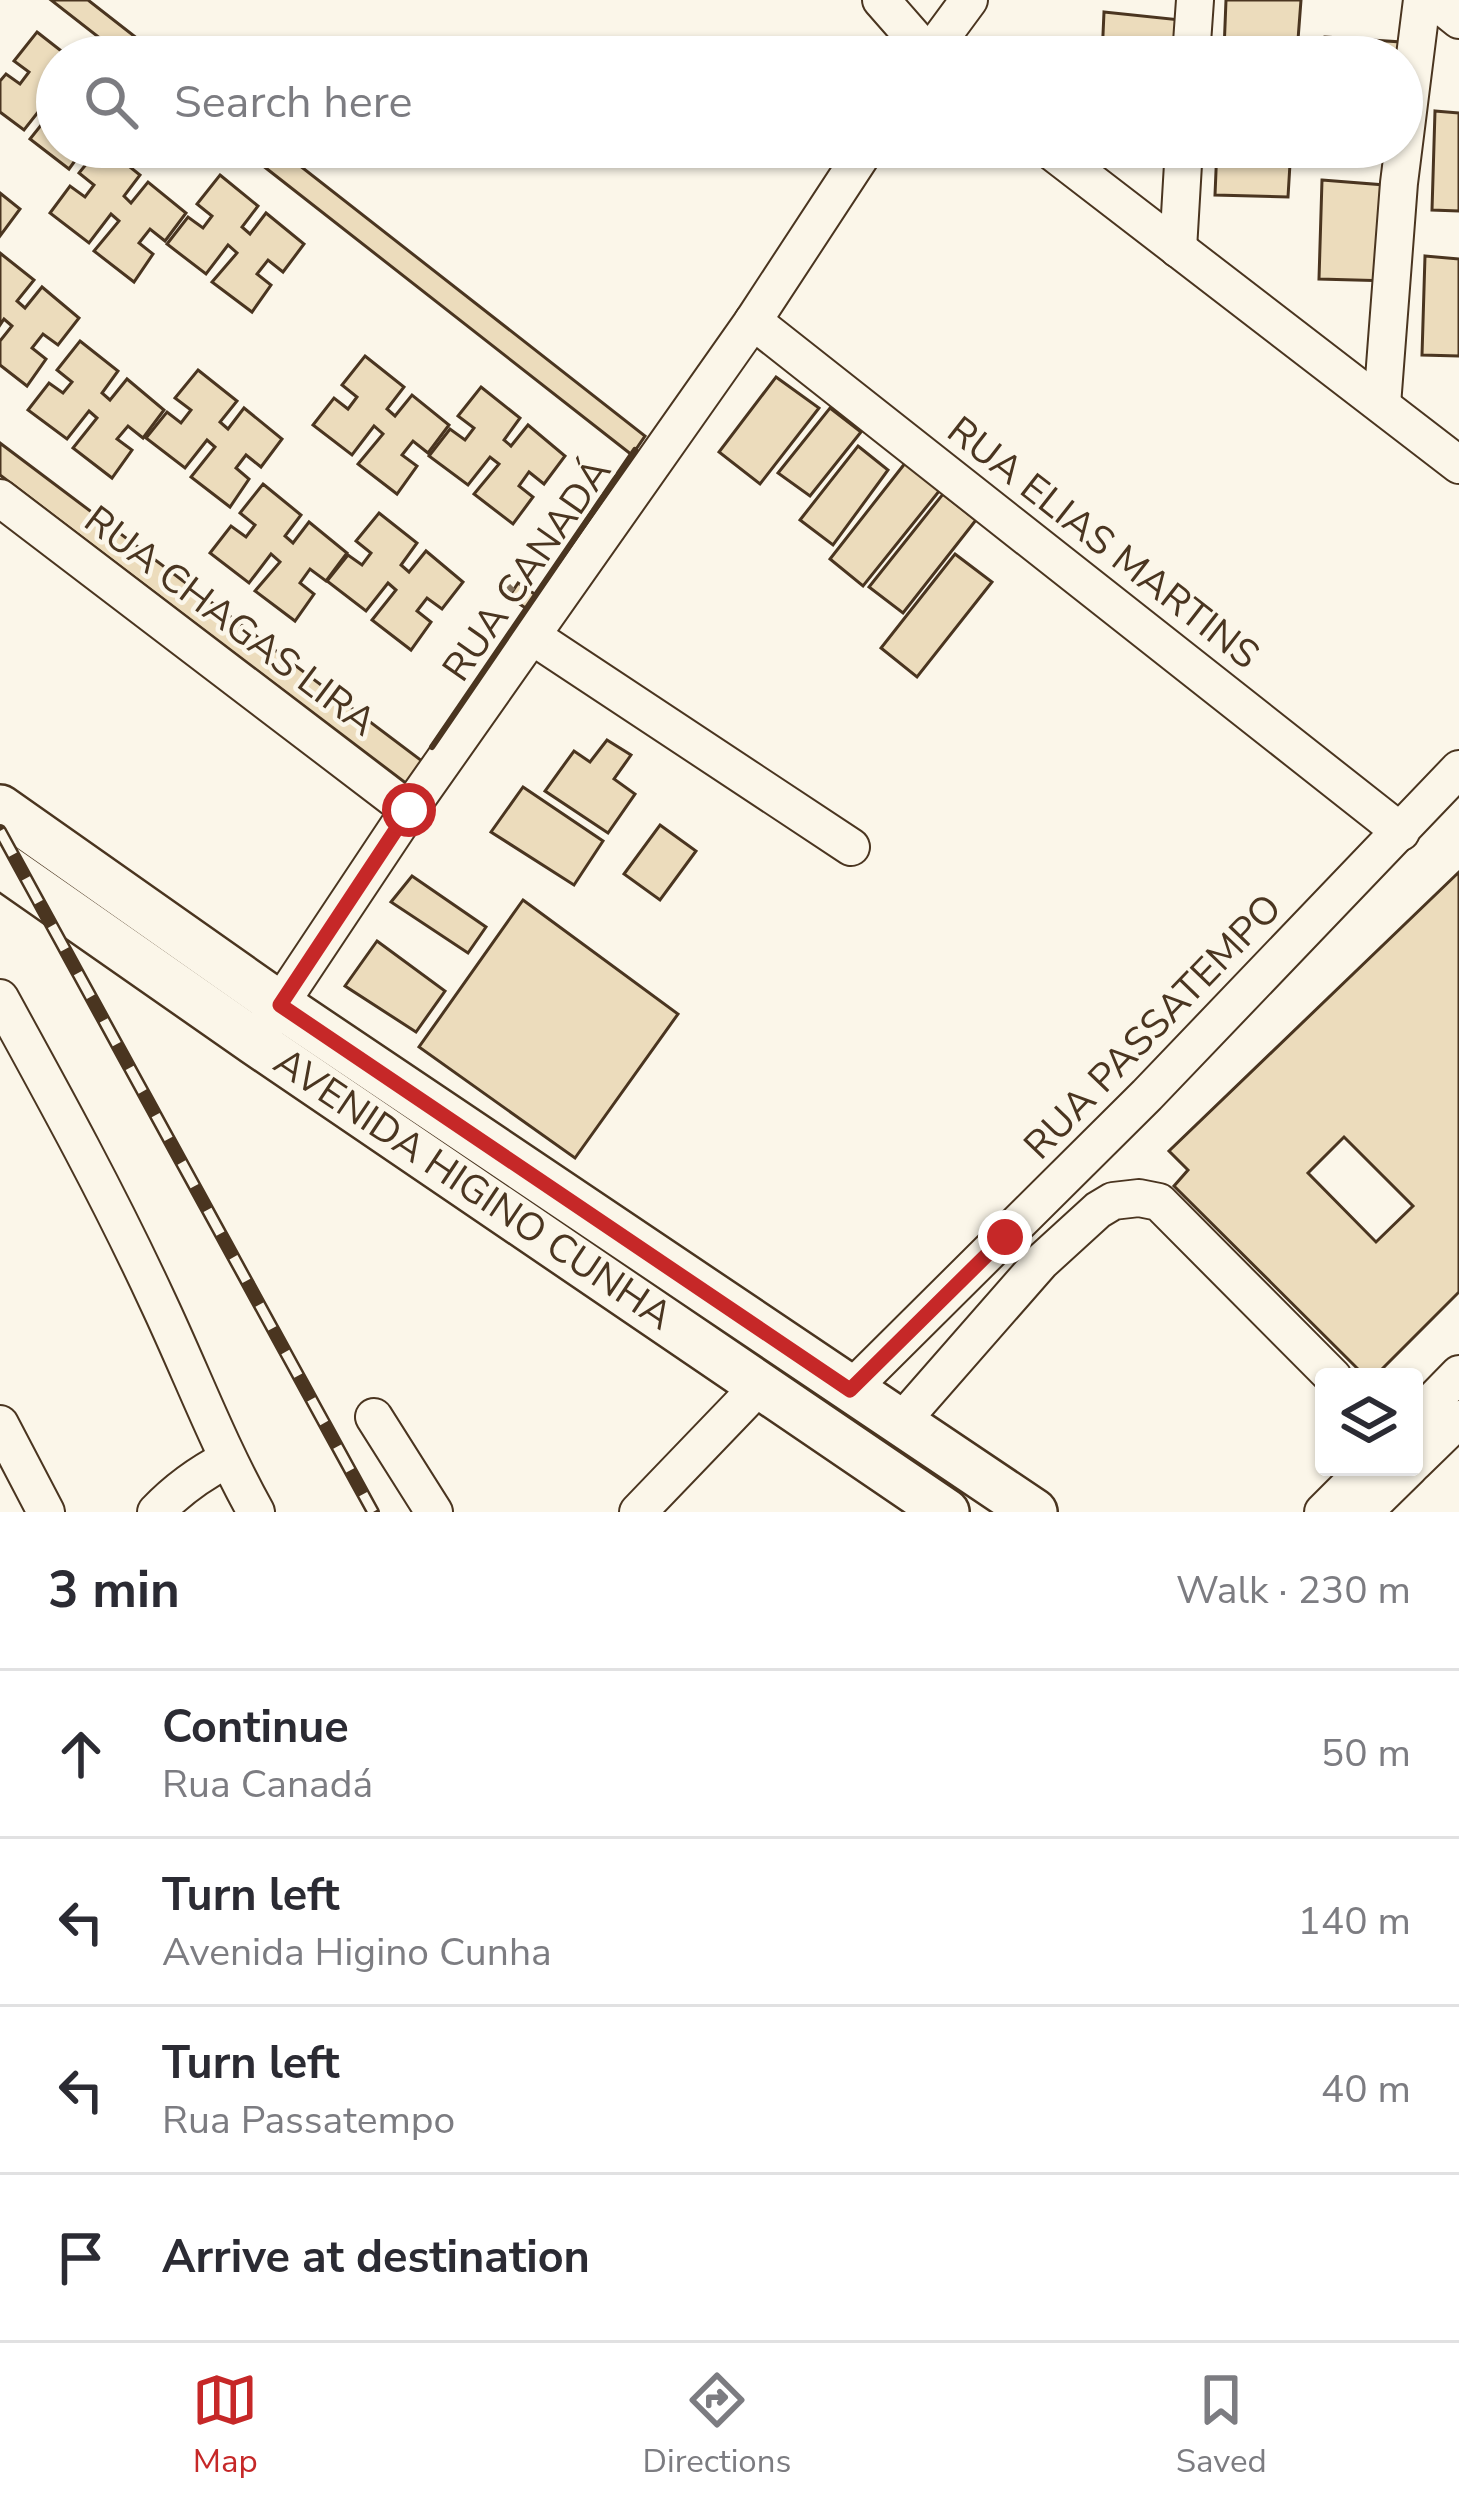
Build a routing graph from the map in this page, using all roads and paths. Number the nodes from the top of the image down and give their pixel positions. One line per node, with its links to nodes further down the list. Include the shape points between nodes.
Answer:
1 (969, 0): 8 (street)
2 (1195, 0): 9 (street)
3 (1422, 0): 10 (street)
4 (1435, 0): 6 (street)
5 (887, 3): 7 (street)
6 (1459, 20)
7 (913, 36)
8 (943, 36)
9 (1192, 36)
10 (1417, 36)
11 (854, 168): 16 (street, RUA CANADÁ)
12 (1073, 168): 15 (street)
13 (1183, 168): 15 (street)
14 (1400, 168): 17 (street)
15 (1178, 249): 17 (street)
16 (753, 321): 20 (street, RUA CANADÁ); 24 (street, RUA ELIAS MARTINS)
17 (1382, 405): 18 (street)
18 (1459, 465)
19 (0, 498): 23 (street, RUA CHAGAS LIRA)
20 (532, 636): 23 (street, RUA CANADÁ); 25 (street)
21 (1459, 769): 24 (street, RUA PASSATEMPO)
22 (0, 808): 28 (main road, AVENIDA HIGINO CUNHA)
23 (409, 810): 28 (street, RUA CANADÁ)
24 (1401, 832): 29 (street, RUA PASSATEMPO)
25 (851, 847)
26 (0, 864): 28 (main road, AVENIDA HIGINO CUNHA)
27 (0, 998): 41 (street, via 93,1168)
28 (268, 1023): 33 (main road, AVENIDA HIGINO CUNHA); 34 (main road, AVENIDA HIGINO CUNHA)
29 (1005, 1237): 30 (street); 34 (street, RUA PASSATEMPO)
30 (1041, 1262): 31 (street, via 1113,1201 1159,1202); 38 (street)
31 (1324, 1368)
32 (1459, 1374): 35 (street)
33 (761, 1384): 48 (street); 49 (main road, AVENIDA HIGINO CUNHA)
34 (850, 1390): 38 (main road, AVENIDA HIGINO CUNHA)
35 (1423, 1411)
36 (374, 1417): 47 (street)
37 (1459, 1419): 40 (street)
38 (900, 1423): 50 (main road, AVENIDA HIGINO CUNHA)
39 (0, 1424): 44 (street)
40 (1423, 1454)
41 (226, 1460): 45 (street); 46 (street)
42 (1359, 1476): 51 (street)
43 (1401, 1476): 52 (street)
44 (46, 1512)
45 (156, 1512)
46 (256, 1512)
47 (434, 1512)
48 (638, 1512)
49 (946, 1512)
50 (1034, 1512)
51 (1323, 1512)
52 (1364, 1512)

